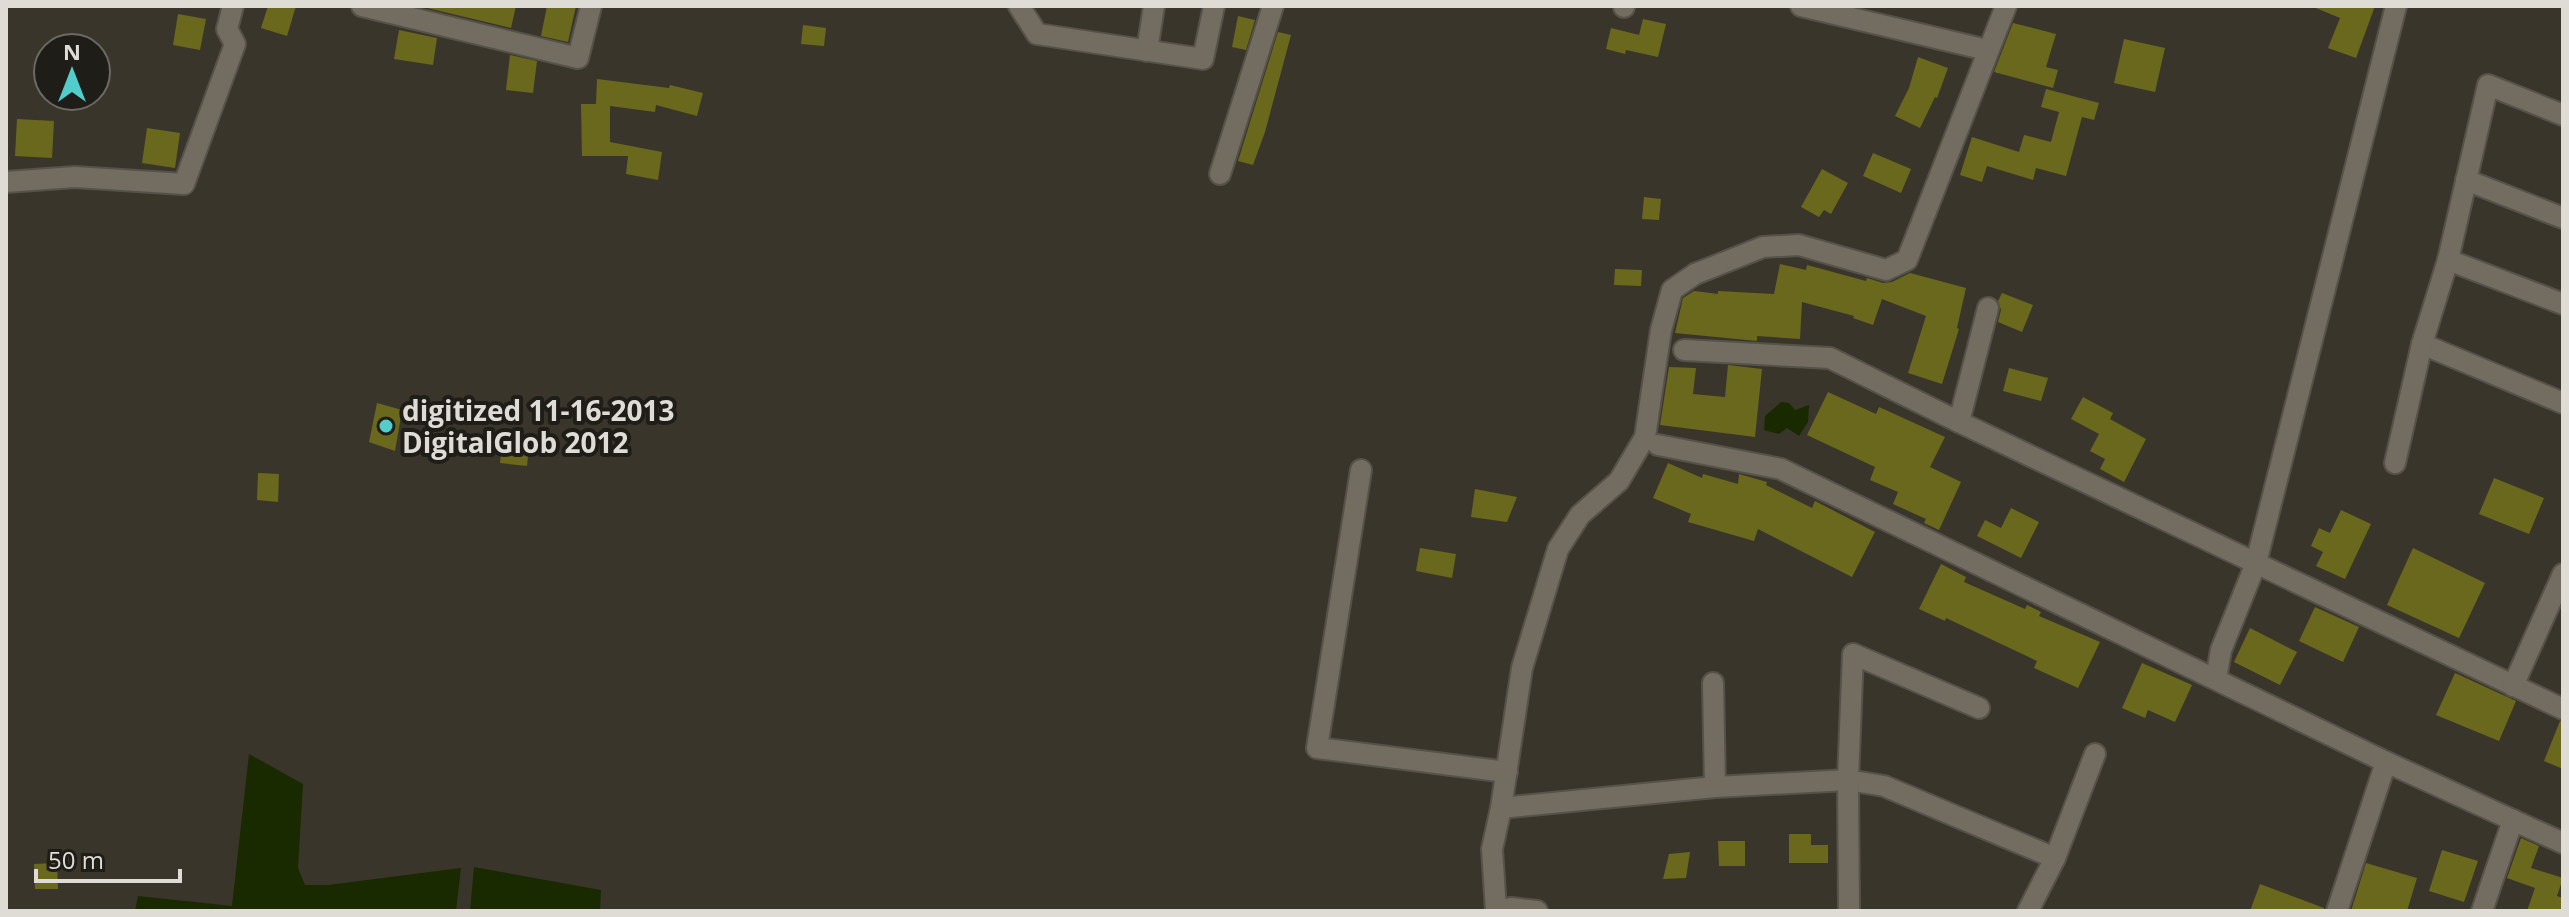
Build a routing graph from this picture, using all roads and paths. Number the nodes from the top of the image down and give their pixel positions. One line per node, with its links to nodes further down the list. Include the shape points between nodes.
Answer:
1 (233, 6): 16 (street, via 227,29 235,44 184,184 75,177)
2 (362, 6): 3 (street, via 578,58)
3 (591, 6)
4 (1018, 6): 12 (street, via 1037,34)
5 (1154, 6): 12 (street)
6 (1214, 6): 12 (street, via 1203,59)
7 (1273, 6): 14 (street)
8 (1801, 6): 11 (street)
9 (2006, 6): 11 (street)
10 (2396, 6): 28 (street)
11 (1987, 50): 37 (street, via 1907,260 1886,270 1799,245 1763,247 1695,274 1672,290 1645,437 1619,481 1580,515 1558,549 1522,668)
12 (1147, 51)
13 (2563, 115): 15 (street, via 2488,85)
14 (1220, 174)
15 (2466, 180): 17 (street); 18 (street)
16 (6, 182)
17 (2563, 218)
18 (2448, 260): 19 (street); 21 (street)
19 (2563, 304)
20 (1988, 308): 24 (street)
21 (2422, 344): 23 (street); 26 (street)
22 (1684, 350): 24 (street, via 1830,358)
23 (2563, 403)
24 (1959, 422): 28 (street)
25 (1658, 445): 30 (street, via 1781,469)
26 (2395, 463)
27 (1361, 470): 37 (street, via 1317,748)
28 (2256, 563): 30 (street, via 2221,650); 32 (street)
29 (2563, 574): 32 (street)
30 (2216, 679): 36 (street)
31 (1713, 683): 39 (street)
32 (2513, 686): 34 (street)
33 (1979, 708): 38 (street, via 1853,654)
34 (2563, 709)
35 (2095, 754): 43 (street)
36 (2386, 762): 41 (street); 47 (street)
37 (1507, 772): 40 (street)
38 (1848, 780): 39 (street); 43 (street, via 1884,786); 45 (street)
39 (1715, 787): 40 (street)
40 (1501, 808): 44 (street, via 1492,849 1496,911)
41 (2513, 820): 42 (street); 48 (street)
42 (2563, 843)
43 (2055, 858): 46 (street)
44 (1537, 911)
45 (1849, 911)
46 (2028, 911)
47 (2337, 911)
48 (2482, 911)

